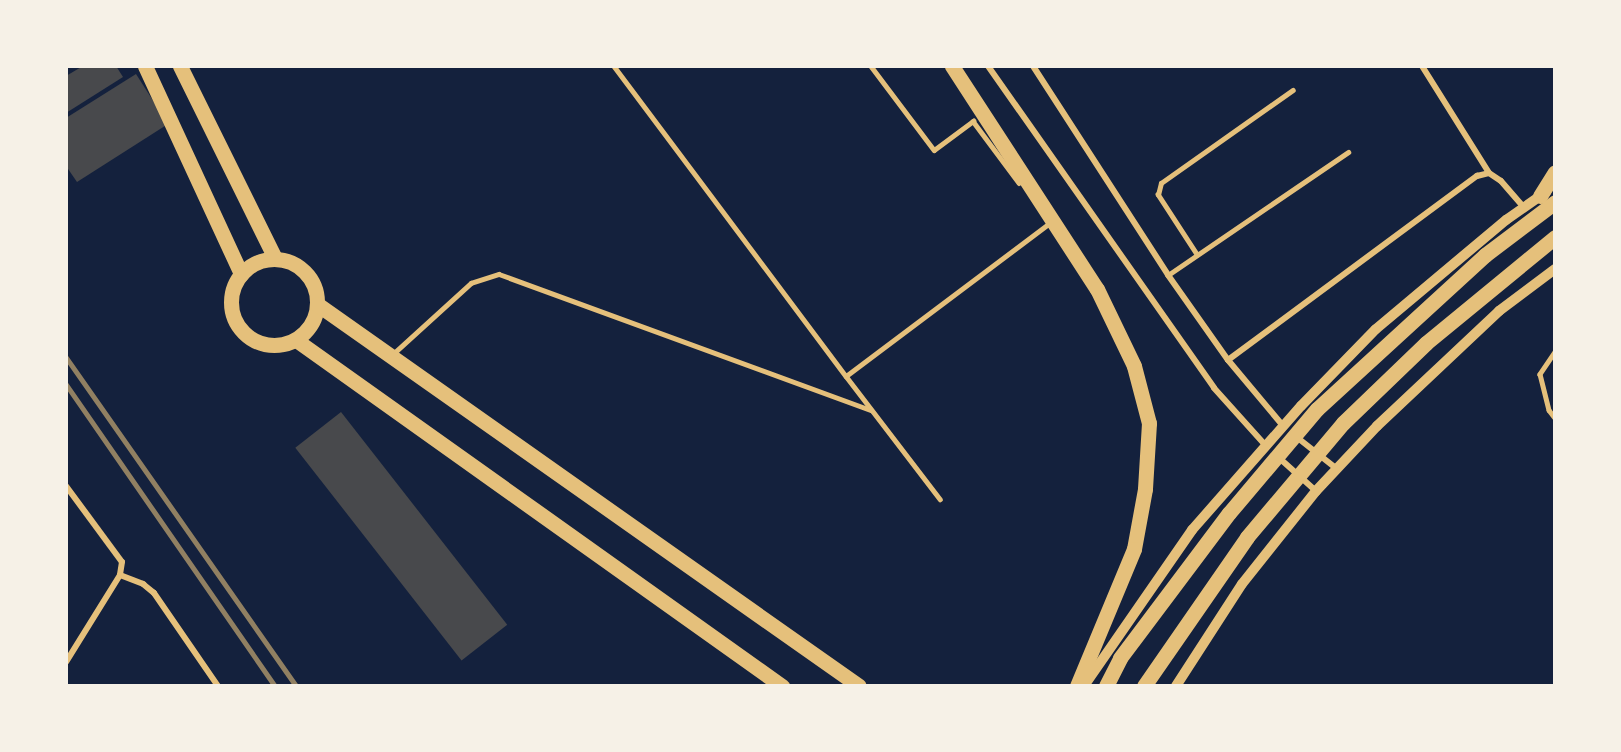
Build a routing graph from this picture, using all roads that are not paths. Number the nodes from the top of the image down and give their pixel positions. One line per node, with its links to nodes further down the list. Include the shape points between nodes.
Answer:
1 (145, 66): 20 (main road)
2 (180, 66): 18 (main road)
3 (614, 66): 27 (lane)
4 (871, 66): 27 (lane, via 934,150 973,121 1050,224)
5 (952, 66): 41 (main road, via 1097,289 1134,366 1149,423 1145,489 1134,549)
6 (988, 66): 31 (street, via 1214,388)
7 (1033, 66): 21 (street)
8 (1422, 66): 11 (street)
9 (1293, 90): 17 (lane, via 1161,183 1158,195)
10 (1348, 152): 17 (lane)
11 (1489, 173): 15 (street); 26 (street, via 1477,176)
12 (1554, 177): 13 (main road)
13 (1540, 196): 15 (street)
14 (1555, 202): 43 (main road, via 1485,255 1317,409 1229,513 1120,658)
15 (1524, 207): 30 (street, via 1376,329)
16 (1555, 237): 44 (main road, via 1426,343 1343,423 1247,537)
17 (1197, 255): 21 (lane)
18 (274, 256): 20 (main road); 22 (main road, via 305,272 315,287)
19 (1555, 269): 32 (street, via 1498,311)
20 (241, 274): 23 (main road, via 231,305 244,334 275,346)
21 (1168, 275): 26 (street)
22 (317, 304): 23 (main road, via 311,325); 25 (main road)
23 (296, 340): 39 (main road)
24 (1555, 352): 29 (lane, via 1540,374 1549,410)
25 (391, 356): 28 (lane, via 471,283 499,274); 40 (main road)
26 (1228, 360): 30 (street)
27 (846, 376): 28 (lane)
28 (871, 410): 35 (lane)
29 (1555, 418)
30 (1283, 426): 31 (street); 32 (street)
31 (1266, 446): 34 (street); 42 (street, via 1192,530)
32 (1337, 469): 34 (street)
33 (66, 486): 36 (street, via 117,552 122,562)
34 (1316, 491): 45 (street, via 1242,584)
35 (940, 499)
36 (120, 575): 37 (street); 38 (street, via 154,593)
37 (66, 662)
38 (218, 686)
39 (782, 686)
40 (859, 686)
41 (1077, 686)
42 (1084, 686)
43 (1106, 686)
44 (1144, 686)
45 (1176, 686)

